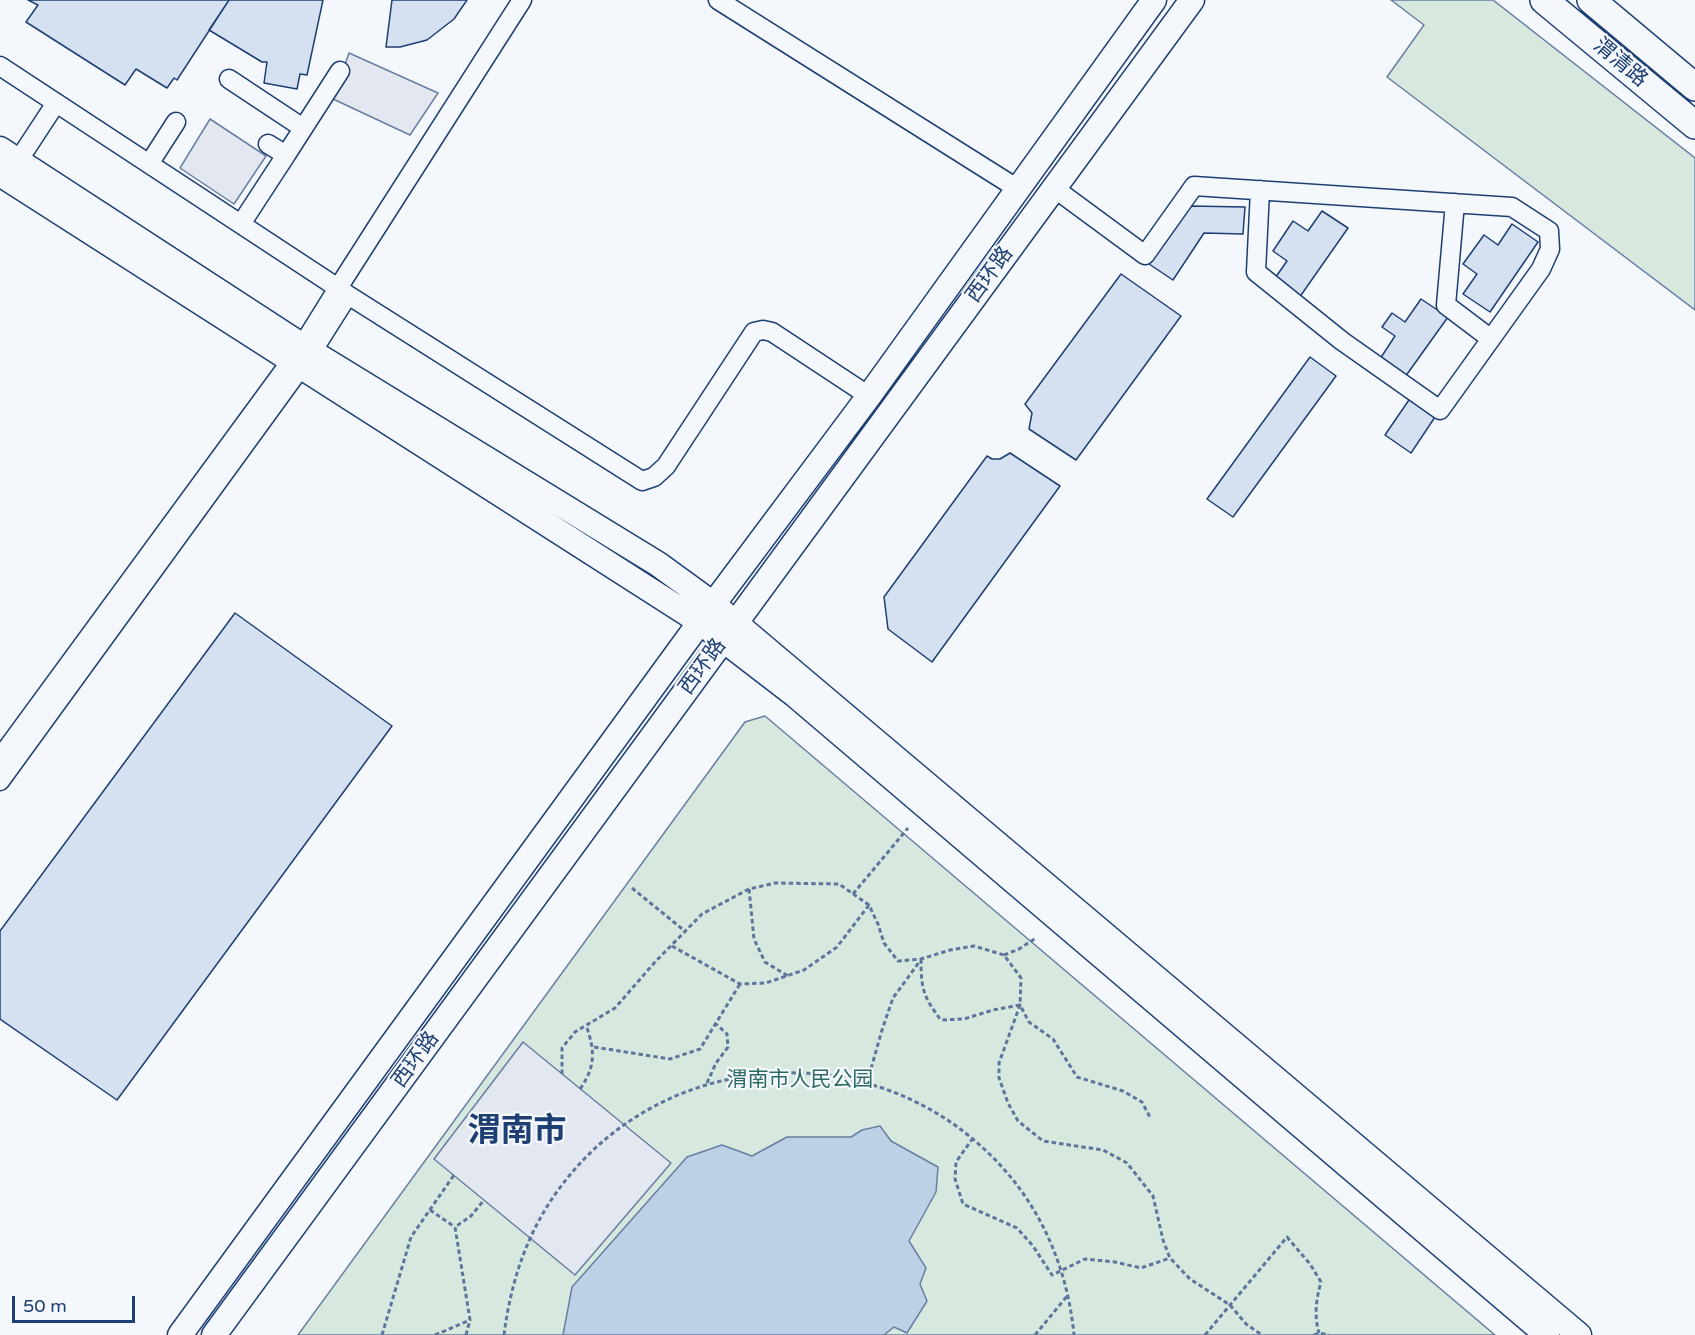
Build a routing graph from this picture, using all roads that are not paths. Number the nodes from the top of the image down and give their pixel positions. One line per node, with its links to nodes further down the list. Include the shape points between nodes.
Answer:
1 (522, 0): 24 (street)
2 (718, 0): 20 (street)
3 (1154, 0): 20 (main road, 西环路)
4 (1192, 0): 19 (main road, 西环路)
5 (1544, 0): 13 (highway, 渭清路)
6 (1592, 0): 10 (highway, 渭清路)
7 (0, 66): 11 (street)
8 (340, 71): 14 (street)
9 (230, 79): 14 (street)
10 (1695, 87)
11 (56, 103): 17 (street); 18 (street)
12 (176, 122): 18 (street)
13 (1695, 125)
14 (303, 128): 16 (street)
15 (268, 144): 16 (street)
16 (286, 155): 23 (street)
17 (6, 162): 26 (main road)
18 (148, 164): 23 (street)
19 (1054, 188): 21 (street, via 1145,255 1194,186); 29 (main road, 西环路)
20 (1018, 189): 27 (main road, 西环路)
21 (1260, 190): 22 (street); 25 (street, via 1256,272 1440,410)
22 (1455, 203): 25 (street, via 1446,305); 25 (street, via 1512,207 1549,231 1550,249 1541,269)
23 (241, 224): 24 (street)
24 (343, 291): 26 (street); 27 (street, via 642,481 666,466 754,332 772,332)
25 (1491, 339)
26 (302, 357): 28 (main road, via 658,564); 30 (street); 31 (street)
27 (868, 396): 28 (main road, 西环路)
28 (707, 613): 29 (main road); 32 (main road, 西环路)
29 (729, 631): 33 (main road, 西环路); 34 (main road, via 795,695); 35 (main road)
30 (0, 758)
31 (0, 781)
32 (180, 1335)
33 (214, 1335)
34 (1547, 1335)
35 (1579, 1335)

